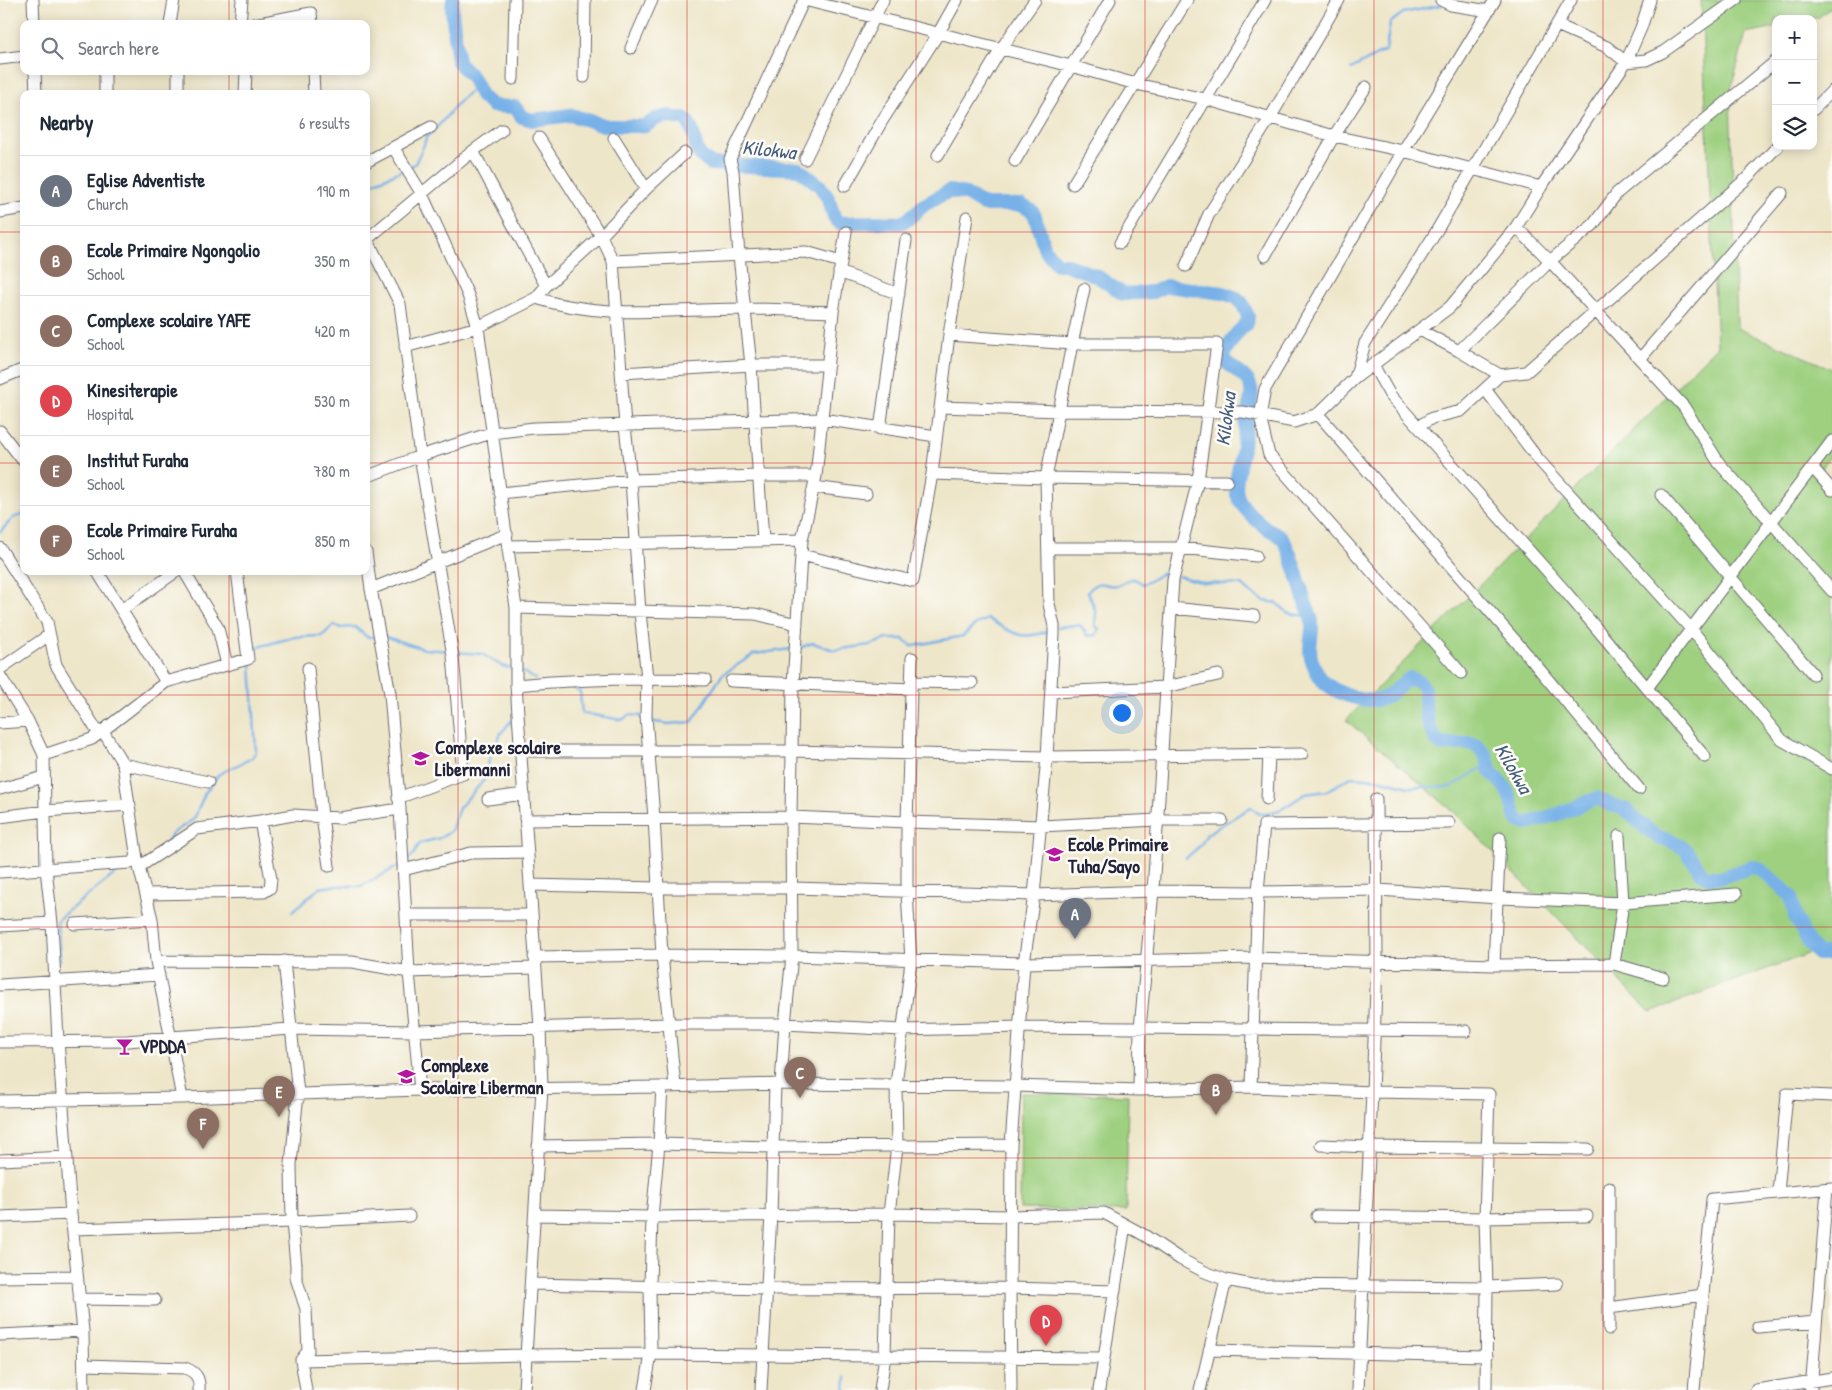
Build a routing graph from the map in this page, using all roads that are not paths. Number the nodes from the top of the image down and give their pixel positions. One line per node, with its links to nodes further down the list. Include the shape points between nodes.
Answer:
1 (33, 0): 23 (street)
2 (174, 0): 24 (street)
3 (242, 0): 25 (street)
4 (515, 0): 43 (street)
5 (585, 0): 42 (street)
6 (652, 0): 30 (street)
7 (804, 0): 22 (street); 86 (street, via 730,159)
8 (883, 0): 22 (street)
9 (957, 0): 29 (street)
10 (1035, 0): 31 (street)
11 (1110, 0): 36 (street)
12 (1187, 0): 44 (street)
13 (1265, 0): 52 (street)
14 (1339, 0): 54 (street)
15 (1571, 0): 28 (street)
16 (1650, 0): 34 (street)
17 (1720, 0): 21 (street)
18 (1736, 0): 21 (street)
19 (1445, 2): 20 (street)
20 (1492, 5): 63 (street)
21 (1716, 14): 34 (street, via 1663,52 1646,60)
22 (874, 18): 29 (street); 66 (street)
23 (34, 20)
24 (171, 20)
25 (240, 20)
26 (275, 20): 27 (street, via 311,13)
27 (312, 20)
28 (1557, 25): 34 (street, via 1607,48); 69 (street)
29 (938, 34): 31 (street); 71 (street)
30 (631, 48)
31 (1001, 49): 36 (street); 65 (street)
32 (20, 56): 33 (street)
33 (0, 59)
34 (1626, 62): 72 (street)
35 (1772, 64): 89 (street, via 1617,193 1593,225)
36 (1071, 66): 44 (street); 68 (street)
37 (35, 75): 46 (street)
38 (105, 75): 47 (street)
39 (178, 75): 48 (street)
40 (246, 75): 49 (street)
41 (314, 75): 50 (street)
42 (584, 77)
43 (513, 79)
44 (1136, 84): 52 (street); 70 (street)
45 (1366, 87): 57 (street)
46 (36, 90)
47 (105, 90)
48 (178, 90)
49 (245, 90)
50 (314, 90)
51 (1832, 91): 53 (street)
52 (1205, 99): 54 (street); 84 (street)
53 (1817, 106)
54 (1270, 118): 57 (street); 90 (street, via 1209,214)
55 (431, 127): 60 (street)
56 (502, 130): 61 (street)
57 (1334, 136): 63 (street); 87 (street)
58 (539, 138): 81 (street)
59 (614, 138): 73 (street)
60 (387, 150): 67 (street); 75 (street, via 394,150)
61 (473, 150): 75 (street); 92 (street)
62 (1774, 150): 98 (street, via 1746,180)
63 (1403, 151): 69 (street); 120 (street)
64 (685, 153): 73 (street)
65 (938, 155)
66 (805, 159)
67 (370, 160)
68 (1015, 161)
69 (1473, 170): 72 (street); 114 (street, via 1365,343)
70 (1073, 184)
71 (845, 186)
72 (1541, 187): 79 (street)
73 (646, 189): 81 (street)
74 (1782, 193): 106 (street)
75 (422, 194): 82 (street); 100 (street, via 468,295)
76 (20, 209): 77 (street)
77 (0, 212)
78 (967, 217): 102 (street)
79 (1516, 227): 89 (street); 101 (street, via 1450,307)
80 (846, 232): 91 (street)
81 (601, 236): 88 (street); 92 (street)
82 (370, 237)
83 (906, 240): 94 (street)
84 (1120, 243)
85 (370, 246): 104 (street, via 400,304)
86 (740, 256): 88 (street); 91 (street, via 806,252); 96 (street)
87 (1265, 256)
88 (613, 261): 99 (street)
89 (1550, 261): 98 (street); 105 (street)
90 (1186, 266)
91 (840, 267): 94 (street); 97 (street)
92 (546, 286): 95 (street)
93 (1084, 289): 103 (street)
94 (898, 294): 125 (street)
95 (536, 298): 99 (street, via 560,306); 100 (street)
96 (745, 309): 97 (street); 99 (street); 109 (street)
97 (833, 312): 107 (street)
98 (1597, 312): 106 (street); 112 (street, via 1526,372)
99 (617, 313): 111 (street)
100 (478, 328): 104 (street); 127 (street)
101 (1420, 330): 105 (street); 108 (street)
102 (949, 335): 103 (street); 116 (street)
103 (1072, 344): 117 (street); 118 (street, via 1217,344)
104 (406, 347): 130 (street)
105 (1459, 351): 112 (street)
106 (1640, 359): 145 (street, via 1684,407 1719,463)
107 (828, 365): 109 (street); 121 (street)
108 (1373, 365): 114 (street); 124 (street, via 1390,395)
109 (751, 366): 111 (street); 122 (street)
110 (20, 370): 113 (street)
111 (622, 373): 123 (street)
112 (1500, 375): 115 (street)
113 (0, 378)
114 (1355, 378): 119 (street)
115 (1485, 389): 124 (street, via 1461,411 1432,418); 170 (street, via 1538,459)
116 (940, 407): 117 (street); 128 (street)
117 (1059, 411): 118 (street); 136 (street)
118 (1208, 412): 120 (street); 138 (street)
119 (1318, 414): 120 (street, via 1294,422); 209 (street, via 1520,646)
120 (1252, 415): 176 (street, via 1269,455)
121 (822, 419): 122 (street); 125 (street); 139 (street)
122 (754, 421): 123 (street); 135 (street)
123 (624, 426): 127 (street, via 534,428); 137 (street)
124 (1419, 426): 189 (street)
125 (880, 429): 128 (street)
126 (0, 431): 131 (street)
127 (491, 433): 130 (street); 142 (street)
128 (936, 436): 133 (street)
129 (1832, 441): 132 (street)
130 (420, 456): 134 (street); 155 (street)
131 (20, 457)
132 (1813, 468): 141 (street); 145 (street)
133 (932, 474): 136 (street); 153 (street, via 913,580)
134 (370, 475)
135 (759, 476): 137 (street); 139 (street); 147 (street)
136 (1046, 478): 138 (street); 151 (street)
137 (631, 480): 142 (street); 149 (street)
138 (1198, 480): 140 (street); 152 (street)
139 (815, 482): 143 (street); 148 (street)
140 (1227, 482)
141 (1832, 490)
142 (500, 493): 146 (street)
143 (866, 494)
144 (1661, 495): 161 (street)
145 (1772, 521): 161 (street); 163 (street)
146 (508, 540): 149 (street); 155 (street); 164 (street)
147 (762, 540): 148 (street); 149 (street)
148 (802, 540): 153 (street)
149 (635, 543): 167 (street)
150 (0, 548): 171 (street, via 47,622)
151 (1048, 548): 152 (street); 190 (street, via 1048,604 1054,630)
152 (1181, 548): 154 (street); 165 (street, via 1175,568)
153 (801, 555): 169 (street)
154 (1256, 556)
155 (438, 562): 162 (street); 214 (street, via 453,652 463,774)
156 (99, 575): 166 (street)
157 (171, 575): 166 (street)
158 (186, 575): 173 (street, via 218,628)
159 (238, 575): 173 (street, via 248,659)
160 (369, 575): 162 (street)
161 (1730, 578): 170 (street); 177 (street)
162 (371, 589): 214 (street, via 390,694)
163 (1832, 591)
164 (516, 608): 167 (street); 186 (street)
165 (1171, 608): 168 (street); 188 (street)
166 (121, 610): 183 (street)
167 (640, 612): 169 (street, via 756,614); 180 (street)
168 (1254, 616)
169 (797, 624): 185 (street)
170 (1691, 629): 189 (street); 205 (street, via 1782,740)
171 (49, 636): 175 (street); 193 (street, via 56,665)
172 (912, 658): 187 (street)
173 (227, 665): 183 (street)
174 (308, 668): 218 (street)
175 (0, 669)
176 (1461, 673)
177 (1813, 674)
178 (1218, 675): 188 (street)
179 (0, 676): 191 (street)
180 (647, 678): 181 (street); 186 (street); 194 (street)
181 (705, 680)
182 (731, 681): 185 (street)
183 (166, 682): 193 (street)
184 (972, 683): 187 (street)
185 (793, 684): 187 (street); 195 (street)
186 (516, 685): 196 (street)
187 (911, 686): 197 (street)
188 (1166, 687): 190 (street); 201 (street)
189 (1647, 688): 203 (street)
190 (1051, 692): 202 (street)
191 (28, 720): 192 (street); 200 (street)
192 (0, 723)
193 (101, 733): 200 (street); 204 (street)
194 (648, 750): 195 (street); 196 (street); 220 (street)
195 (792, 750): 197 (street); 219 (street)
196 (521, 751): 210 (street)
197 (909, 753): 202 (street); 225 (street)
198 (1269, 754): 199 (street); 201 (street); 212 (street)
199 (1302, 754)
200 (44, 755): 206 (street)
201 (1161, 755): 202 (street); 222 (street)
202 (1047, 757): 228 (street)
203 (1705, 758)
204 (123, 764): 207 (street); 215 (street)
205 (1832, 768)
206 (44, 777): 208 (street); 216 (street)
207 (208, 782)
208 (0, 789)
209 (1638, 789)
210 (524, 794): 211 (street); 221 (street)
211 (488, 799)
212 (1267, 799)
213 (1376, 799): 227 (street)
214 (399, 804): 218 (street, via 340,818); 235 (street)
215 (130, 805): 216 (street); 232 (street)
216 (45, 811): 217 (street); 234 (street)
217 (0, 817)
218 (322, 817): 224 (street, via 293,815); 233 (street)
219 (791, 817): 220 (street); 225 (street); 239 (street)
220 (654, 818): 221 (street); 238 (street)
221 (526, 820): 231 (street)
222 (1158, 820): 223 (street); 228 (street); 241 (street)
223 (1222, 820)
224 (260, 821): 232 (street, via 196,829); 244 (street, via 271,879 270,888 264,892)
225 (908, 822): 228 (street); 242 (street)
226 (1449, 823): 227 (street)
227 (1378, 825): 240 (street); 243 (street, via 1264,825)
228 (1041, 826): 246 (street)
229 (1619, 836): 248 (street)
230 (1500, 838): 247 (street)
231 (527, 852): 235 (street, via 471,853); 237 (street)
232 (138, 863): 234 (street); 244 (street)
233 (329, 866)
234 (46, 869): 236 (street); 252 (street)
235 (403, 870): 249 (street)
236 (0, 872)
237 (530, 885): 238 (street); 250 (street)
238 (658, 888): 239 (street); 255 (street)
239 (792, 888): 242 (street); 256 (street)
240 (1378, 890): 243 (street); 247 (street); 264 (street)
241 (1153, 891): 243 (street); 246 (street); 258 (street)
242 (907, 892): 246 (street); 261 (street)
243 (1258, 892): 257 (street)
244 (147, 894): 251 (street)
245 (1736, 894): 248 (street)
246 (1034, 895): 263 (street)
247 (1498, 898): 248 (street); 266 (street)
248 (1624, 903): 265 (street)
249 (407, 915): 250 (street); 267 (street)
250 (532, 915): 262 (street)
251 (152, 919): 253 (street); 259 (street)
252 (52, 923): 254 (street); 270 (street)
253 (75, 924)
254 (0, 926)
255 (662, 955): 256 (street); 262 (street); 272 (street)
256 (792, 956): 261 (street); 273 (street)
257 (1255, 958): 258 (street); 264 (street); 280 (street)
258 (1145, 959): 263 (street); 276 (street)
259 (156, 960): 260 (street); 268 (street)
260 (284, 961): 267 (street, via 352,962); 277 (street)
261 (911, 961): 263 (street); 279 (street)
262 (535, 962): 267 (street); 274 (street)
263 (1024, 963): 275 (street)
264 (1377, 963): 266 (street); 278 (street)
265 (1614, 964): 266 (street); 269 (street)
266 (1494, 965)
267 (410, 972): 282 (street)
268 (159, 975): 270 (street); 283 (street)
269 (1662, 978)
270 (55, 983): 271 (street); 284 (street)
271 (0, 985)
272 (669, 1024): 273 (street); 274 (street); 288 (street)
273 (785, 1024): 279 (street); 286 (street)
274 (540, 1027): 282 (street); 292 (street)
275 (1019, 1028): 276 (street); 279 (street); 289 (street)
276 (1140, 1028): 280 (street); 294 (street)
277 (292, 1029): 282 (street); 283 (street); 296 (street)
278 (1373, 1029): 280 (street); 281 (street); 295 (street)
279 (902, 1030): 287 (street)
280 (1253, 1030): 291 (street)
281 (1466, 1031)
282 (414, 1032): 293 (street)
283 (170, 1036): 284 (street, via 128,1041); 298 (street)
284 (58, 1040): 285 (street); 299 (street)
285 (0, 1042)
286 (778, 1084): 287 (street); 288 (street); 307 (street)
287 (896, 1085): 289 (street); 305 (street)
288 (675, 1086): 290 (street)
289 (1015, 1086): 294 (street); 302 (street)
290 (662, 1087): 292 (street); 301 (street)
291 (1251, 1087): 294 (street); 295 (street)
292 (542, 1088): 293 (street); 304 (street)
293 (420, 1090): 296 (street)
294 (1139, 1090)
295 (1372, 1092): 306 (street); 308 (street, via 1489,1094)
296 (298, 1093): 298 (street); 327 (street, via 291,1164)
297 (1832, 1096): 314 (street, via 1787,1094)
298 (182, 1098): 299 (street)
299 (62, 1099): 300 (street); 310 (street)
300 (0, 1100)
301 (659, 1144): 304 (street); 307 (street); 324 (street)
302 (1011, 1145): 305 (street); 320 (street)
303 (1321, 1145): 306 (street)
304 (538, 1146): 317 (street)
305 (897, 1146): 307 (street); 316 (street)
306 (1370, 1147): 308 (street); 325 (street)
307 (772, 1148): 318 (street)
308 (1487, 1148): 309 (street); 326 (street)
309 (1588, 1148)
310 (67, 1157): 311 (street); 315 (street)
311 (0, 1160)
312 (1609, 1187): 345 (street)
313 (1829, 1189): 314 (street); 346 (street)
314 (1778, 1194): 342 (street, via 1712,1199)
315 (71, 1214): 323 (street); 329 (street)
316 (889, 1214): 318 (street); 320 (street); 338 (street)
317 (535, 1215): 324 (street); 333 (street)
318 (771, 1215): 324 (street); 340 (street)
319 (409, 1216): 327 (street)
320 (1011, 1216): 328 (street, via 1104,1213); 339 (street)
321 (1317, 1216): 325 (street)
322 (1587, 1216): 326 (street)
323 (0, 1217)
324 (652, 1217): 335 (street)
325 (1367, 1218): 326 (street); 336 (street)
326 (1485, 1218): 337 (street)
327 (292, 1222): 329 (street); 360 (street, via 296,1278 306,1309 308,1351)
328 (1125, 1225): 332 (street, via 1180,1259); 341 (street)
329 (72, 1229): 330 (street)
330 (77, 1276): 331 (street); 343 (street)
331 (0, 1277)
332 (1226, 1280): 336 (street, via 1252,1285); 351 (street)
333 (531, 1284): 335 (street); 354 (street)
334 (1557, 1284): 337 (street)
335 (650, 1286): 340 (street); 353 (street)
336 (1362, 1287): 337 (street); 352 (street)
337 (1487, 1287): 357 (street)
338 (887, 1288): 339 (street); 340 (street); 356 (street)
339 (1010, 1288): 341 (street); 358 (street)
340 (767, 1289): 355 (street)
341 (1114, 1291): 359 (street)
342 (1703, 1296): 345 (street); 376 (street)
343 (80, 1299): 344 (street); 349 (street)
344 (155, 1300)
345 (1609, 1308): 348 (street)
346 (1816, 1322): 347 (street); 363 (street)
347 (1758, 1327)
348 (1609, 1329)
349 (83, 1331): 350 (street); 361 (street)
350 (0, 1335)
351 (1209, 1350): 352 (street); 373 (street)
352 (1359, 1353): 357 (street); 374 (street)
353 (651, 1354): 354 (street); 355 (street); 368 (street)
354 (527, 1355): 360 (street); 367 (street)
355 (762, 1356): 356 (street); 369 (street)
356 (884, 1356): 358 (street); 370 (street)
357 (1487, 1356): 375 (street)
358 (1011, 1358): 359 (street); 371 (street)
359 (1104, 1358): 372 (street)
360 (301, 1360): 366 (street)
361 (84, 1365): 364 (street); 365 (street, via 184,1368 198,1377)
362 (1832, 1378): 363 (street)
363 (1812, 1386): 377 (street)
364 (84, 1390)
365 (200, 1390)
366 (306, 1390)
367 (524, 1390)
368 (645, 1390)
369 (761, 1390)
370 (880, 1390)
371 (1011, 1390)
372 (1099, 1390)
373 (1200, 1390)
374 (1358, 1390)
375 (1486, 1390)
376 (1694, 1390)
377 (1756, 1390)

